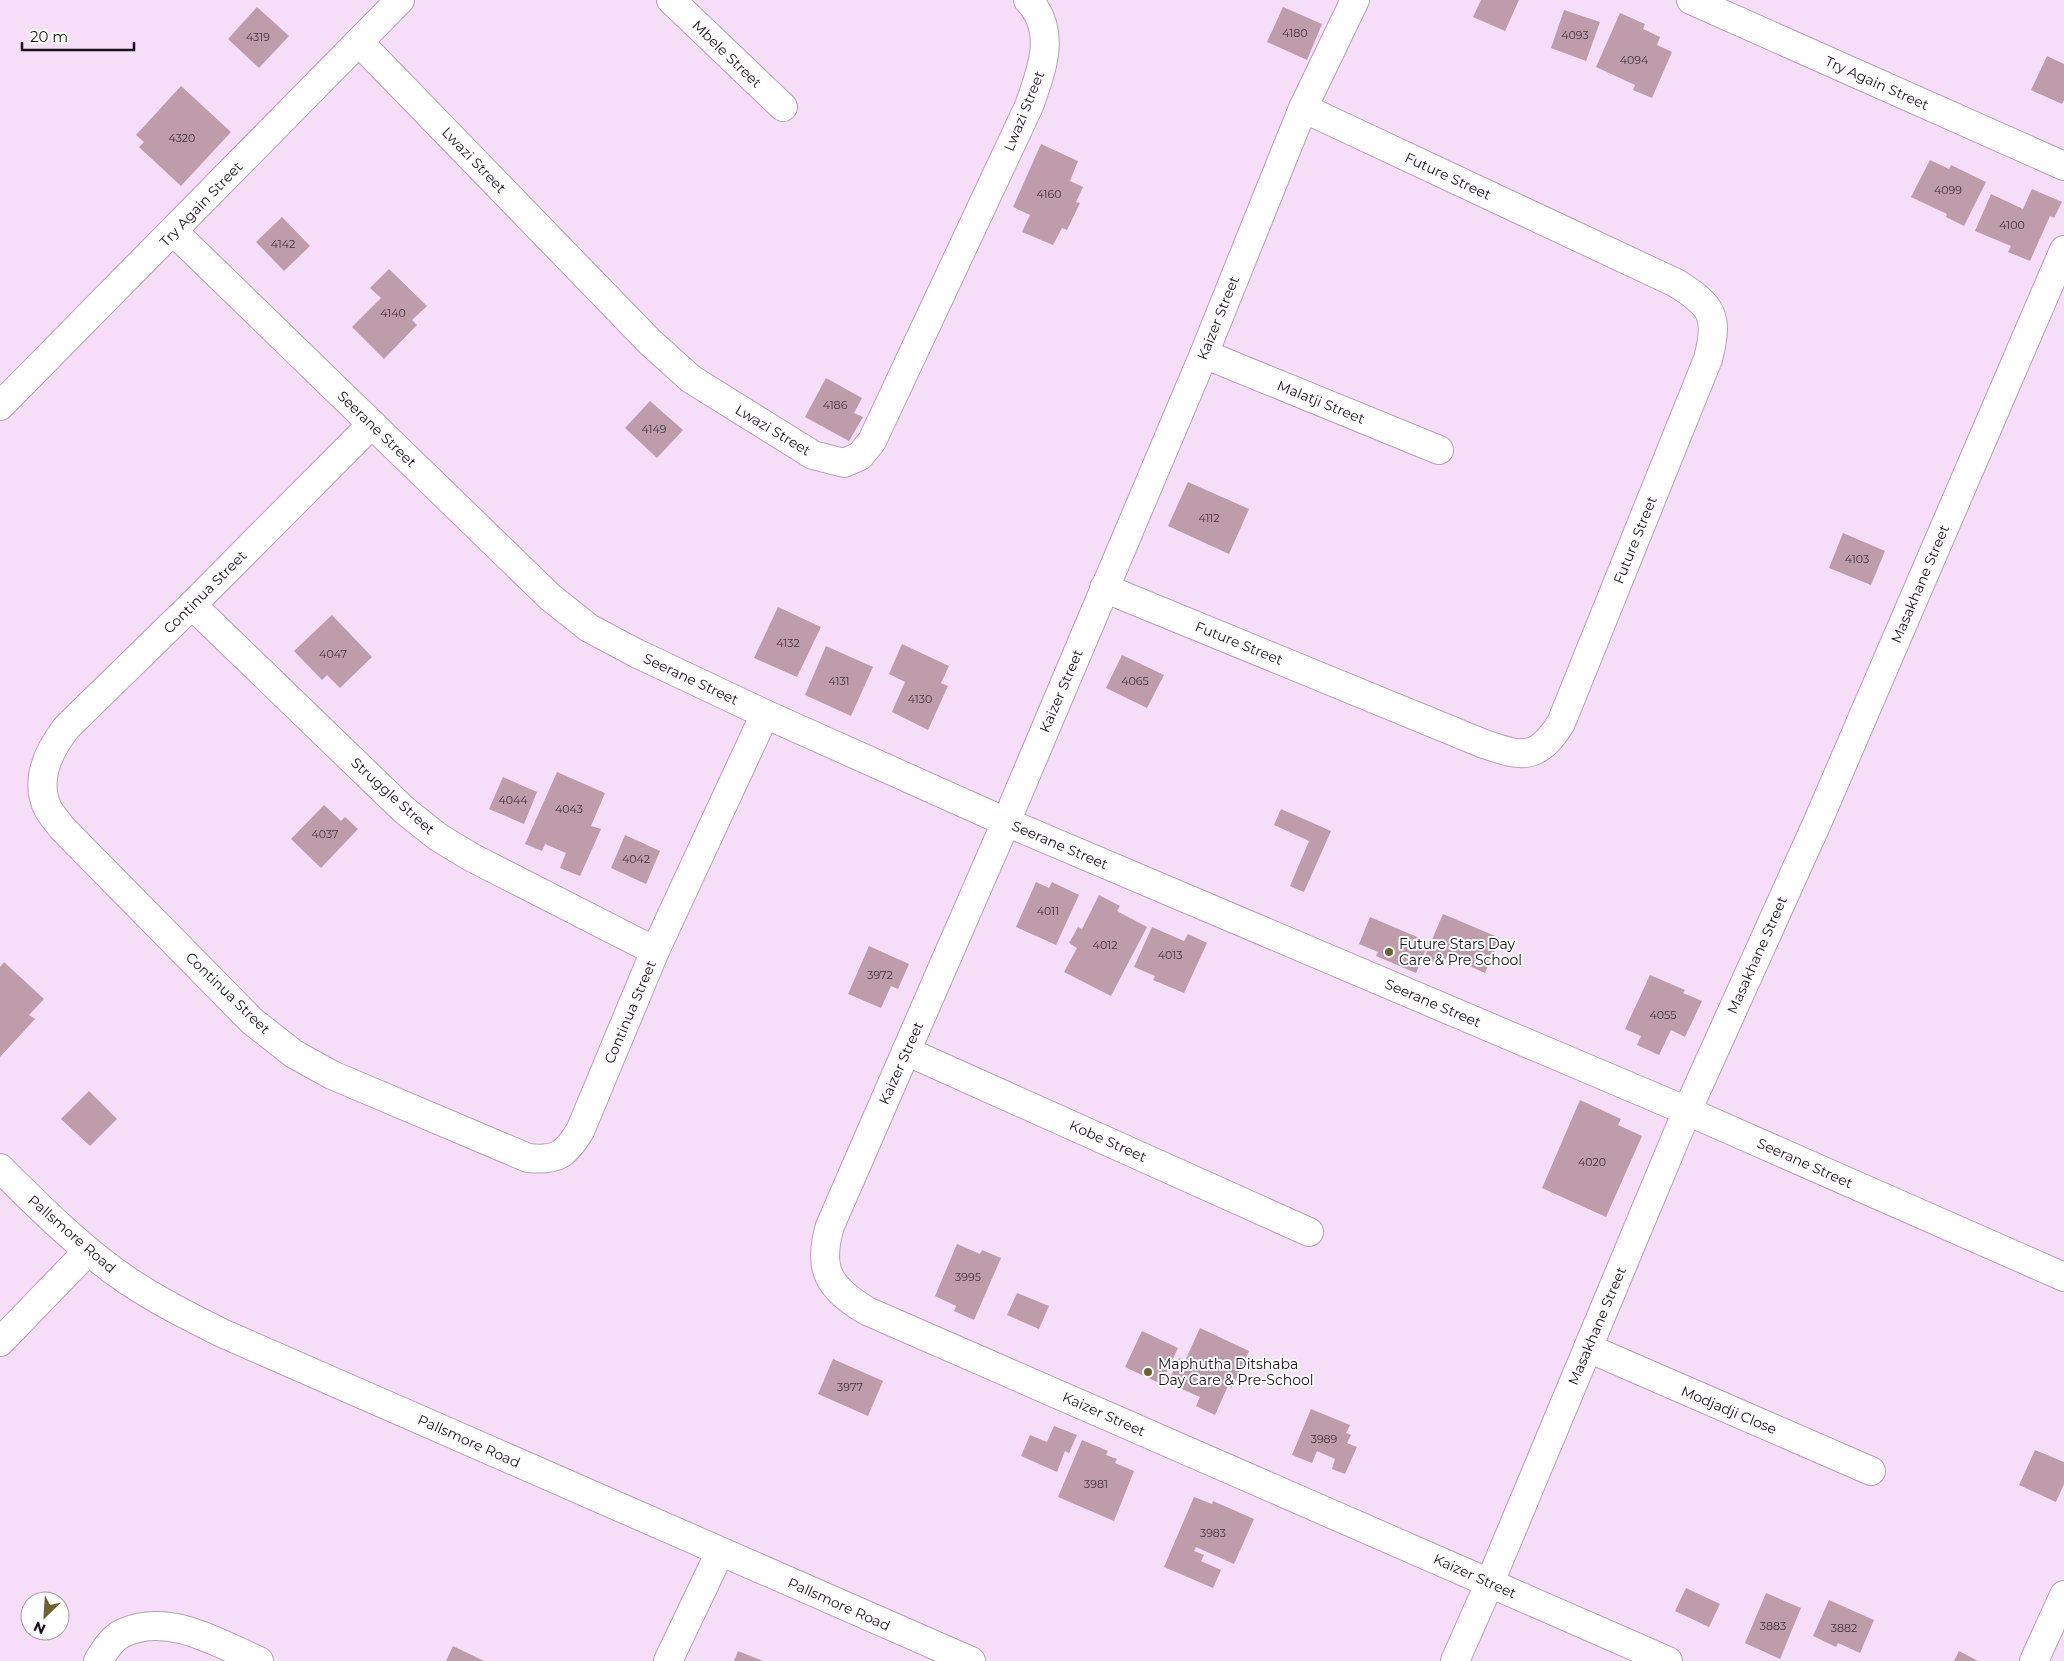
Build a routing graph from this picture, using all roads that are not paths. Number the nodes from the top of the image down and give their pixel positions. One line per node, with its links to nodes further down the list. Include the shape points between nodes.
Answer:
1 (400, 0): 6 (street, Try Again Street)
2 (671, 0): 7 (street, Mbele Street)
3 (1028, 0): 6 (street, Lwazi Street, via 1046,34 1043,68 1029,106 872,441 860,456 844,463 813,455 691,379 636,328)
4 (1355, 0): 8 (street, Kaizer Street)
5 (1691, 0): 9 (street, Try Again Street)
6 (359, 42): 10 (street, Try Again Street)
7 (783, 108)
8 (1303, 108): 12 (street, Kaizer Street); 16 (street, Future Street, via 1676,283 1695,295 1707,307 1714,321 1708,359 1561,723 1551,740 1538,751 1523,754 1503,750)
9 (2064, 166)
10 (174, 232): 13 (street, Try Again Street); 14 (street, Seerane Street)
11 (2064, 250): 22 (street, Masakhane Street, via 1818,821)
12 (1204, 354): 15 (street, Malatji Street); 16 (street, Kaizer Street)
13 (0, 406)
14 (372, 424): 17 (street, Continua Street); 18 (street, Seerane Street, via 550,597 589,628)
15 (1439, 450)
16 (1104, 588): 19 (street, Kaizer Street)
17 (192, 605): 20 (street, Struggle Street, via 404,810 438,837); 20 (street, Continua Street, via 67,727 54,744 44,766 43,789 48,809 62,828 252,1021 294,1054 332,1075 528,1158 545,1160 559,1156 570,1147 580,1131)
18 (765, 714): 19 (street, Seerane Street); 20 (street, Continua Street)
19 (1006, 822): 21 (street, Kaizer Street); 22 (street, Seerane Street)
20 (655, 951)
21 (906, 1050): 24 (street, Kobe Street); 31 (street, Kaizer Street, via 825,1243 824,1259 828,1273 848,1300)
22 (1687, 1111): 26 (street, Seerane Street); 28 (street, Masakhane Street)
23 (0, 1168): 25 (street, Pallsmore Road)
24 (1309, 1232)
25 (88, 1251): 27 (street); 30 (street, Pallsmore Road, via 129,1282 222,1333)
26 (2064, 1277)
27 (0, 1342)
28 (1588, 1348): 29 (street, Modjadji Close); 31 (street, Masakhane Street)
29 (1871, 1471)
30 (720, 1552): 33 (street, Pallsmore Road); 36 (street)
31 (1490, 1582): 38 (street, Masakhane Street); 39 (street, Kaizer Street)
32 (2064, 1595): 40 (street)
33 (943, 1656): 37 (street, Pallsmore Road)
34 (98, 1661): 35 (street, via 107,1646 122,1633 144,1627 168,1626 194,1632)
35 (258, 1661)
36 (668, 1661)
37 (970, 1661)
38 (1455, 1661)
39 (1668, 1661)
40 (2034, 1661)

